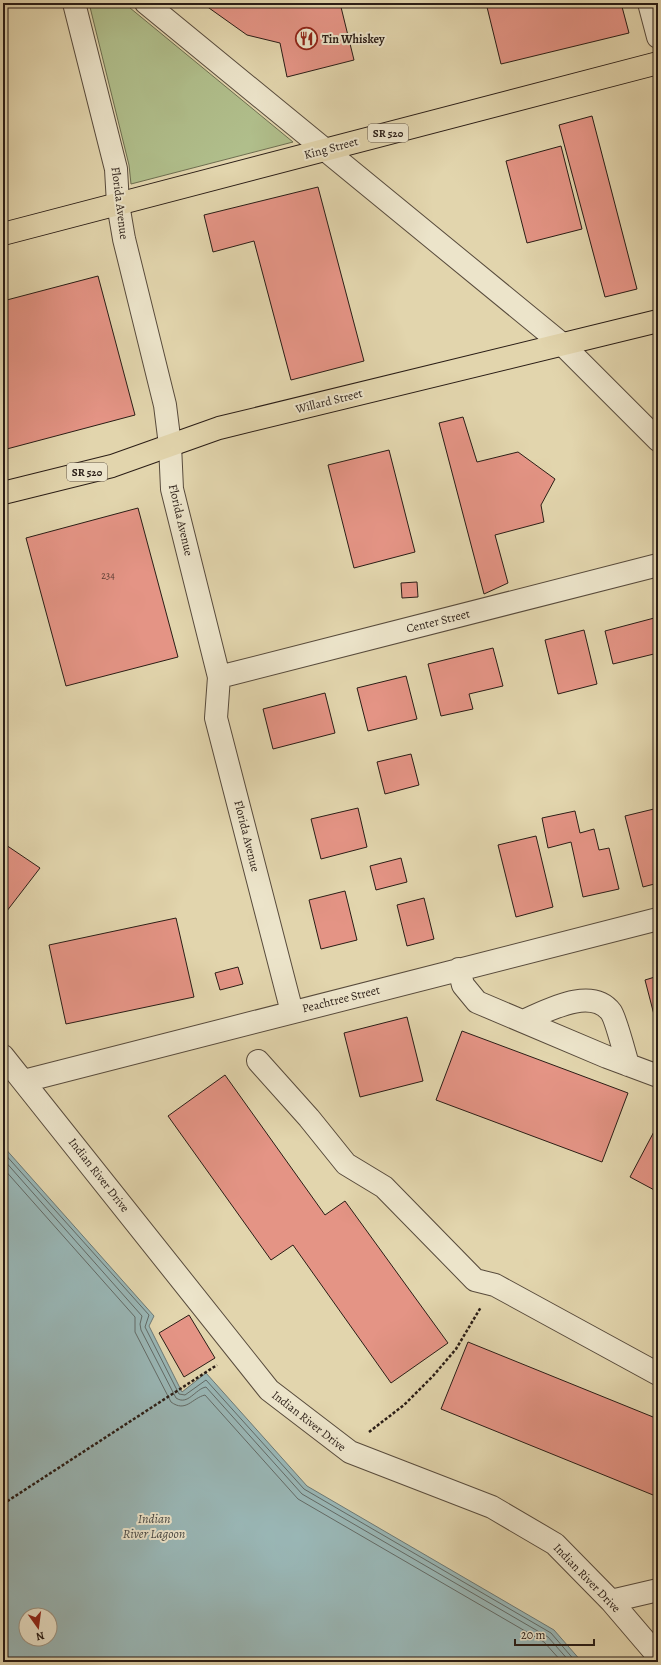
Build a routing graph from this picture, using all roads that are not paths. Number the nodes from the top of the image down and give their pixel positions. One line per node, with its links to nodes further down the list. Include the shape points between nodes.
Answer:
1 (74, 3): 7 (street, Florida Avenue, via 116,169)
2 (146, 3): 6 (street)
3 (649, 3): 4 (street)
4 (658, 37)
5 (658, 63): 6 (main road, King Street / SR 520)
6 (325, 150): 7 (main road, King Street / SR 520); 10 (street)
7 (118, 204): 8 (main road, King Street / SR 520); 12 (street, Florida Avenue, via 124,239 165,405)
8 (3, 234)
9 (658, 321): 10 (main road, Willard Street / SR 520)
10 (562, 344): 11 (street); 12 (main road, Willard Street / SR 520, via 219,428)
11 (658, 440)
12 (170, 445): 13 (main road, Willard Street / SR 520, via 112,466); 15 (street, Florida Avenue, via 172,489)
13 (3, 493)
14 (658, 565): 15 (street, Center Street)
15 (219, 677): 18 (street, Florida Avenue, via 216,718)
16 (658, 919): 17 (street, Peachtree Street)
17 (459, 969): 18 (street, Peachtree Street); 19 (street, via 464,985 477,1002)
18 (292, 1012): 24 (street, Peachtree Street)
19 (523, 1021): 22 (street); 22 (street, via 554,1008 586,999 598,1002 611,1012)
20 (3, 1056): 24 (street, Indian River Drive)
21 (258, 1061): 25 (street, via 346,1164 384,1187 475,1280 495,1285)
22 (628, 1065): 23 (street)
23 (658, 1076)
24 (24, 1081): 27 (street, Indian River Drive, via 269,1390 350,1452 492,1507 555,1544)
25 (658, 1374)
26 (658, 1590): 27 (street)
27 (612, 1601): 28 (street, Indian River Drive)
28 (658, 1656)

